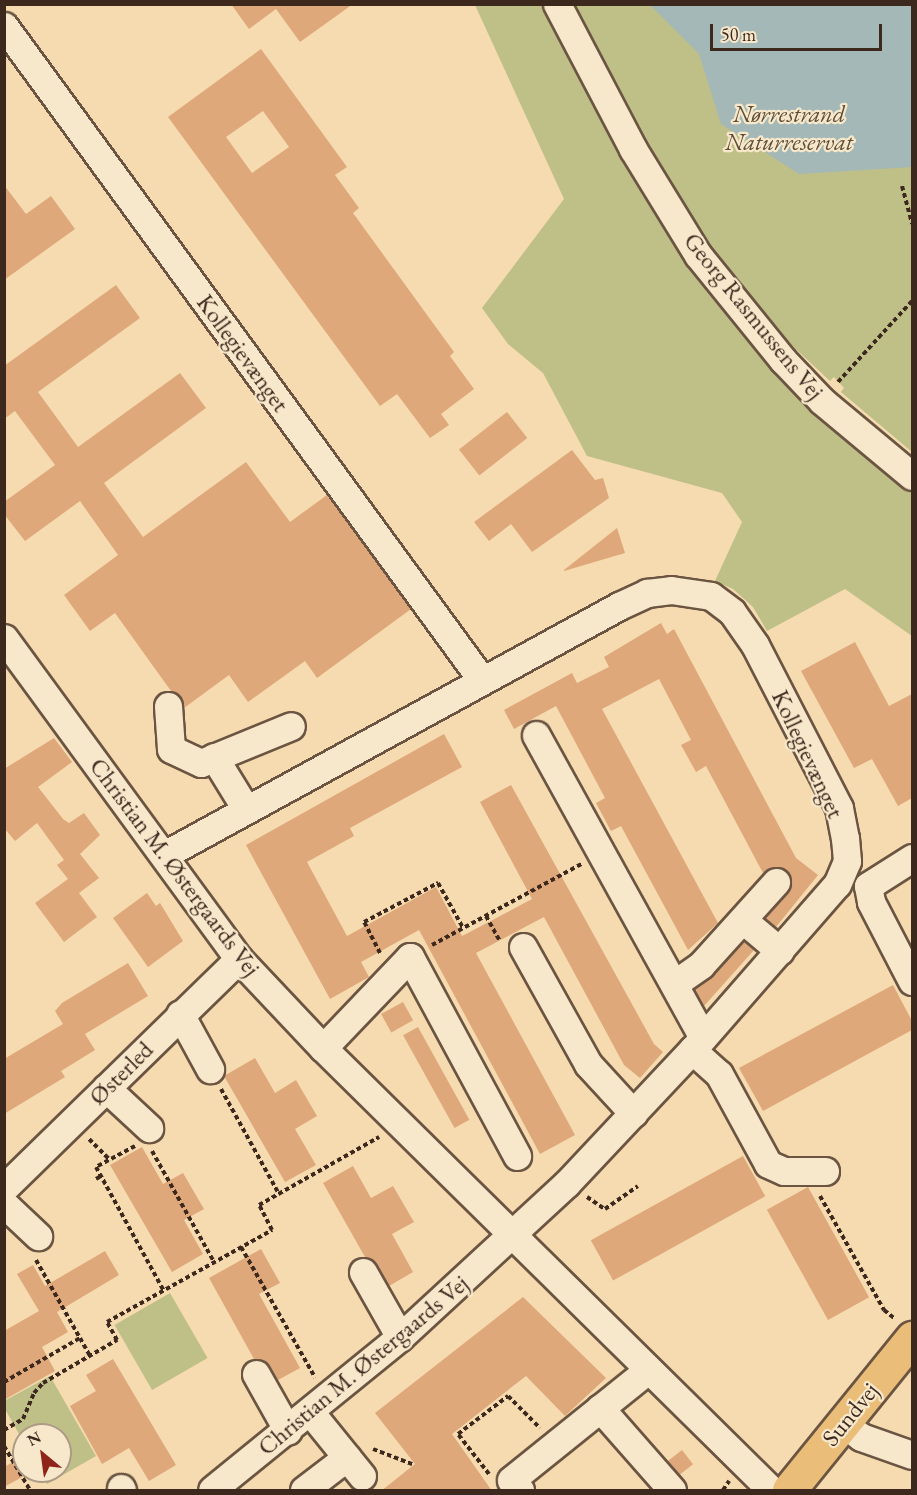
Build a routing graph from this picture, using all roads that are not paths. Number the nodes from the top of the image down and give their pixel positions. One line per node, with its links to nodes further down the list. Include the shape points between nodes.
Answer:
1 (557, 4): 3 (street, Georg Rasmussens Vej, via 633,149 698,255 783,360 822,401)
2 (4, 26): 5 (street, Kollegievænget)
3 (912, 476)
4 (4, 638): 11 (street, Christian M. Østergaards Vej)
5 (482, 680): 10 (street, Kollegievænget); 13 (street, Kollegievænget, via 648,593 671,590 711,596 732,612 755,645 839,808 847,861)
6 (168, 706): 9 (street, via 171,749 201,763)
7 (291, 726): 9 (street)
8 (536, 735): 21 (street)
9 (214, 757): 10 (street)
10 (246, 809): 11 (street, Kollegievænget)
11 (164, 855): 19 (street, Christian M. Østergaards Vej)
12 (912, 858): 15 (street)
13 (841, 876): 15 (street); 18 (street)
14 (776, 882): 16 (street)
15 (868, 886): 20 (street, via 871,902)
16 (743, 920): 18 (street); 21 (street, via 701,965)
17 (523, 947): 27 (street, via 588,1064)
18 (780, 951): 23 (street)
19 (239, 959): 22 (street, Østerled); 24 (street, Christian M. Østergaards Vej)
20 (912, 981)
21 (674, 984): 23 (street)
22 (180, 1014): 25 (street); 26 (street, Østerled)
23 (698, 1044): 27 (street); 30 (street, via 719,1074 768,1164 784,1171)
24 (322, 1048): 29 (street, via 401,966); 33 (street, Christian M. Østergaards Vej)
25 (210, 1069)
26 (106, 1088): 28 (street); 31 (street, Østerled)
27 (633, 1113): 33 (street)
28 (149, 1128)
29 (517, 1156)
30 (815, 1170)
31 (4, 1188)
32 (4, 1204): 34 (street)
33 (513, 1237): 37 (street, Christian M. Østergaards Vej); 38 (street, Christian M. Østergaards Vej)
34 (34, 1244)
35 (363, 1272): 37 (street)
36 (905, 1330): 42 (main road, Sundvej)
37 (400, 1337): 40 (street, Christian M. Østergaards Vej)
38 (648, 1370): 41 (street); 49 (street, Christian M. Østergaards Vej)
39 (256, 1374): 43 (street)
40 (319, 1406): 43 (street, Christian M. Østergaards Vej); 47 (street, via 354,1466)
41 (600, 1408): 45 (street, via 556,1444); 48 (street)
42 (843, 1423): 44 (street, via 861,1437); 50 (main road, Sundvej)
43 (288, 1431): 46 (street, Christian M. Østergaards Vej)
44 (912, 1455)
45 (516, 1485)
46 (212, 1491)
47 (304, 1491)
48 (672, 1491)
49 (771, 1491)
50 (789, 1491)

